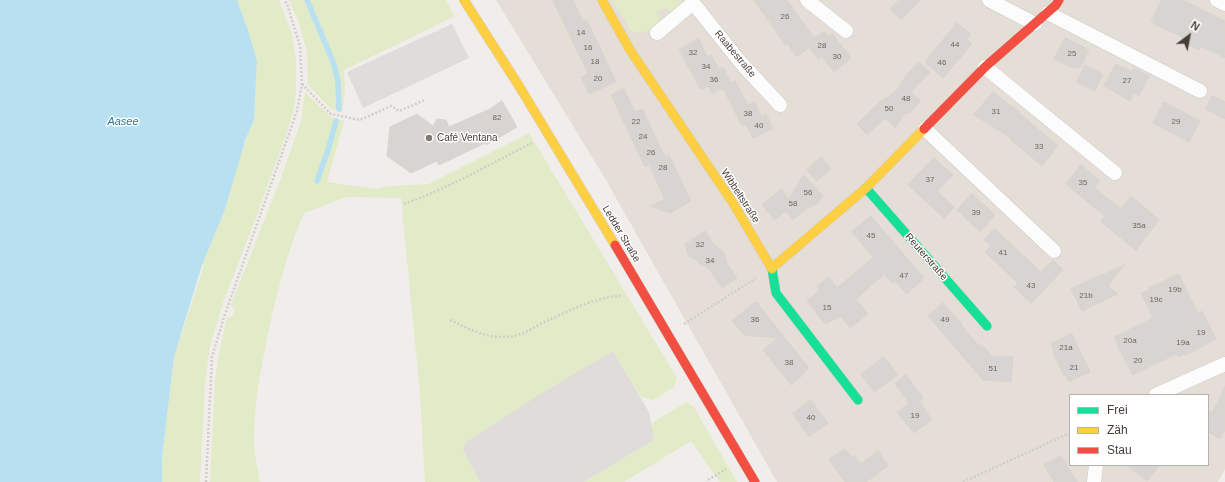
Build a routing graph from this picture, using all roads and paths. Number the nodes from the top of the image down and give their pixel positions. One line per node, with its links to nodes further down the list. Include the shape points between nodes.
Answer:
1 (284, 0): 15 (path, via 300,46)
2 (464, 0): 20 (street, Ledder Straße)
3 (602, 0): 25 (street, Wibbeltstraße, via 630,50 733,203)
4 (807, 0): 12 (street)
5 (989, 0): 11 (street)
6 (1059, 0): 10 (street)
7 (1217, 0): 9 (street)
8 (695, 1): 13 (street, Raabestraße); 18 (street, Raabestraße, via 741,63)
9 (1225, 4)
10 (1048, 13): 11 (street); 16 (street)
11 (1035, 24): 14 (street)
12 (846, 31)
13 (657, 33)
14 (985, 67): 19 (street); 21 (street)
15 (302, 84): 17 (path, via 332,114 360,120 391,106 400,111); 35 (path, via 297,111 212,357)
16 (1200, 90)
17 (425, 100)
18 (780, 105)
19 (925, 129): 22 (street); 24 (street)
20 (549, 135): 23 (path, via 451,185); 26 (street, Ledder Straße)
21 (1115, 173)
22 (866, 188): 25 (street); 28 (street, Reuterstraße)
23 (404, 204)
24 (1054, 251)
25 (772, 268): 29 (path); 32 (street, Wibbeltstraße, via 776,292)
26 (646, 296): 27 (path, via 618,296 596,301 522,334 503,338 480,334); 29 (street, Ledder Straße)
27 (450, 320)
28 (987, 326)
29 (669, 334): 36 (street, Ledder Straße)
30 (1225, 364): 31 (street)
31 (1158, 394)
32 (858, 400)
33 (1069, 432): 37 (path)
34 (1096, 466): 38 (street)
35 (206, 482)
36 (755, 482)
37 (963, 482)
38 (1094, 482)

